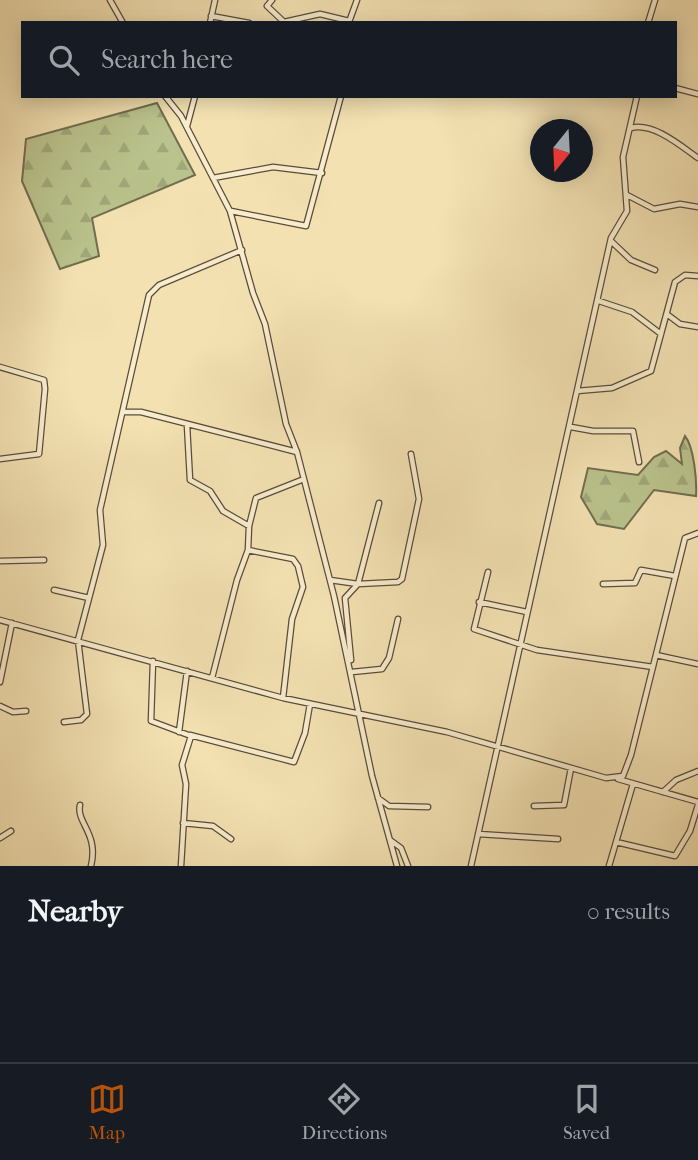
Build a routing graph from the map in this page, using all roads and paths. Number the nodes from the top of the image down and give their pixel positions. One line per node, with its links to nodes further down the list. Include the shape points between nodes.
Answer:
1 (110, 0): 7 (street)
2 (215, 0): 6 (street)
3 (272, 0): 10 (street, via 267,6)
4 (356, 0): 13 (street)
5 (655, 0): 14 (street)
6 (211, 16): 8 (street); 9 (street)
7 (122, 21)
8 (210, 21)
9 (238, 21)
10 (283, 21)
11 (289, 21): 12 (street, via 320,15)
12 (345, 21)
13 (349, 21)
14 (649, 21)
15 (677, 89): 16 (street)
16 (698, 94)
17 (166, 98): 21 (street)
18 (194, 98): 21 (street)
19 (340, 98): 24 (street)
20 (637, 98): 22 (street)
21 (187, 127): 25 (street)
22 (631, 128): 23 (street, via 660,134); 26 (street, via 623,157)
23 (698, 158)
24 (321, 173): 25 (street, via 273,167); 28 (street, via 304,228)
25 (212, 178): 28 (street)
26 (626, 195): 27 (street, via 654,209 680,204); 29 (street, via 625,217)
27 (698, 207)
28 (230, 211): 30 (street)
29 (611, 242): 31 (street, via 631,260); 33 (street)
30 (242, 250): 39 (street, via 150,291); 42 (street)
31 (655, 270)
32 (698, 276): 34 (street, via 677,280)
33 (599, 301): 36 (street, via 632,312); 38 (street)
34 (668, 315): 35 (street, via 680,324); 36 (street)
35 (698, 327)
36 (661, 334): 38 (street, via 649,373 605,389)
37 (0, 368): 44 (street, via 44,380 45,389 39,454)
38 (577, 391): 41 (street)
39 (122, 412): 40 (street, via 132,410); 59 (street, via 100,510 103,545)
40 (187, 425): 42 (street); 48 (street, via 190,480 210,491 223,510)
41 (570, 427): 45 (street, via 633,431); 61 (street)
42 (297, 452): 46 (street)
43 (411, 454): 56 (street, via 419,499 404,574 398,582)
44 (0, 459)
45 (639, 462)
46 (304, 479): 48 (street, via 258,496); 55 (street)
47 (379, 503): 56 (street)
48 (248, 526): 50 (street)
49 (698, 533): 54 (street, via 685,538)
50 (248, 550): 74 (street); 76 (street, via 293,559 299,566 303,587 292,619)
51 (44, 560): 52 (street)
52 (0, 561)
53 (488, 572): 60 (street)
54 (675, 576): 57 (street, via 641,570 635,583); 67 (street)
55 (330, 580): 56 (street); 69 (street)
56 (358, 584): 69 (street, via 345,598)
57 (603, 584)
58 (54, 590): 59 (street)
59 (89, 598): 65 (street)
60 (480, 602): 61 (street); 66 (street, via 474,629)
61 (527, 612): 66 (street)
62 (398, 619): 73 (street, via 382,669)
63 (0, 620): 64 (street)
64 (12, 623): 65 (street); 75 (street)
65 (78, 640): 68 (street); 81 (street, via 87,714 82,720)
66 (521, 644): 71 (street); 84 (street)
67 (656, 655): 70 (street); 71 (street)
68 (153, 661): 72 (street); 82 (street, via 151,721)
69 (351, 664): 73 (street)
70 (698, 664)
71 (653, 667): 87 (street, via 627,766)
72 (187, 671): 74 (street); 82 (street)
73 (352, 672): 80 (street)
74 (212, 678): 76 (street)
75 (0, 682)
76 (283, 698): 77 (street)
77 (310, 705): 80 (street); 83 (street, via 294,762)
78 (0, 706): 79 (street)
79 (26, 711)
80 (360, 713): 84 (street); 90 (street)
81 (64, 722)
82 (179, 732): 83 (street)
83 (190, 735): 95 (street, via 182,769 186,784)
84 (497, 747): 85 (street); 97 (street)
85 (571, 768): 87 (street); 93 (street, via 564,805)
86 (698, 771): 89 (street, via 676,780)
87 (617, 779): 88 (street)
88 (634, 784): 89 (street); 102 (street)
89 (663, 792): 91 (street)
90 (378, 798): 94 (street, via 389,807); 100 (street)
91 (698, 804): 103 (street, via 681,851)
92 (79, 805): 104 (street, via 79,817 92,838)
93 (534, 806)
94 (428, 807)
95 (183, 823): 99 (street, via 213,826); 105 (street)
96 (11, 831): 98 (street)
97 (478, 834): 101 (street); 108 (street)
98 (0, 838)
99 (231, 839)
100 (390, 839): 106 (street); 107 (street, via 401,848)
101 (558, 839)
102 (616, 842): 103 (street); 109 (street)
103 (671, 857): 110 (street)
104 (91, 866)
105 (181, 866)
106 (397, 866)
107 (408, 866)
108 (471, 866)
109 (609, 866)
110 (668, 866)

